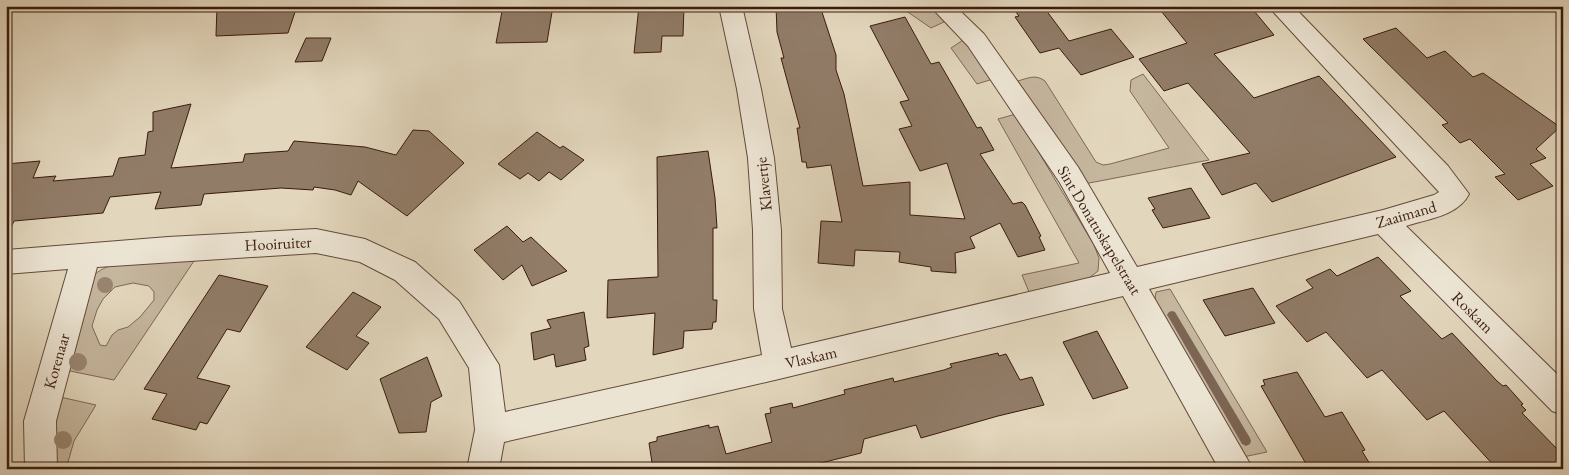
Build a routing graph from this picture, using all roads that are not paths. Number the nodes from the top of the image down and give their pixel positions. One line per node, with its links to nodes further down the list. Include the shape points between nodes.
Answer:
1 (730, 6): 8 (street, Klavertje, via 761,158 767,230 768,309)
2 (941, 6): 7 (street, Sint Donatuskapelstraat, via 976,40 1069,175)
3 (1279, 6): 4 (street, Zaaimand, via 1456,194 1442,204)
4 (1382, 222): 7 (street, Zaaimand); 9 (street, Roskam)
5 (86, 256): 6 (street, Hooiruiter); 10 (street, Hooiruiter, via 316,241 365,251 405,271 449,310 484,365); 11 (street, Korenaar, via 40,420)
6 (6, 262)
7 (1130, 280): 8 (street, Vlaskam); 13 (street, Sint Donatuskapelstraat)
8 (779, 365): 10 (street, Vlaskam)
9 (1563, 402)
10 (491, 430): 12 (street, Hooiruiter)
11 (41, 469)
12 (482, 469)
13 (1237, 469)

